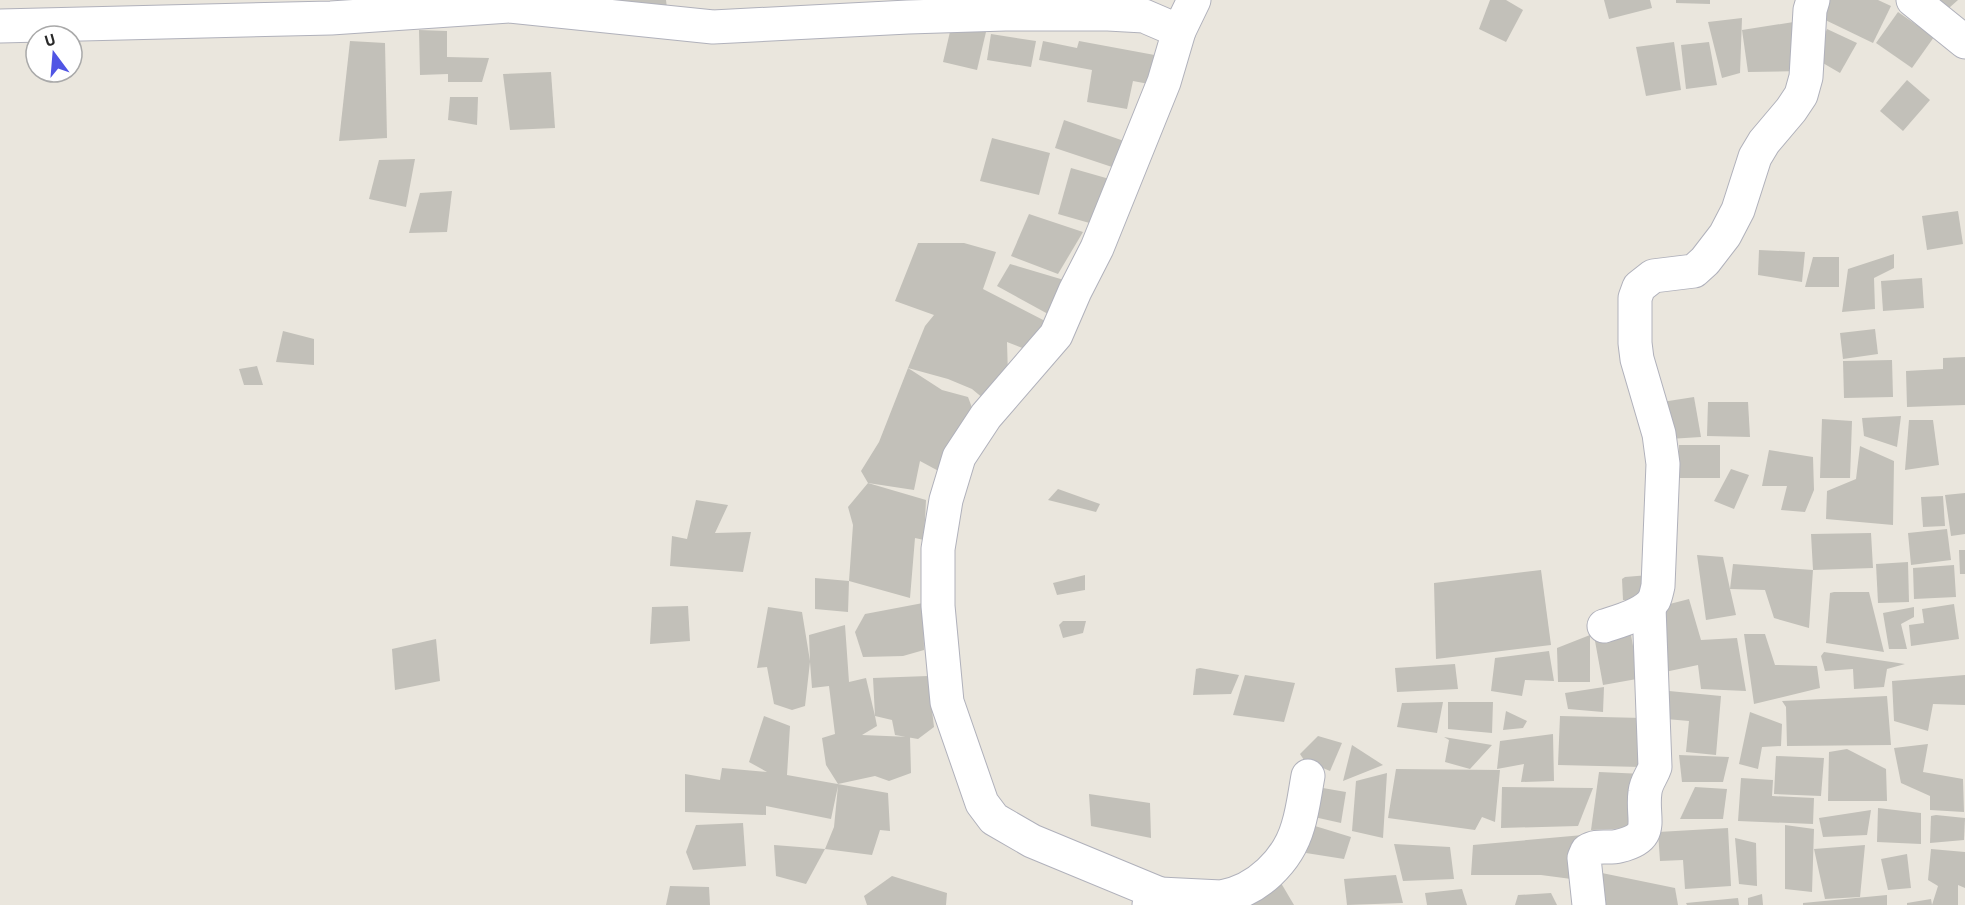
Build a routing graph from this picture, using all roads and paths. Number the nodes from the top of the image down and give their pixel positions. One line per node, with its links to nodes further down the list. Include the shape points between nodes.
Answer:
1 (1194, 0): 5 (street)
2 (1813, 0): 7 (street, via 1801,95 1755,157 1738,210 1725,235 1694,271 1653,276 1639,287 1635,298 1637,359 1659,435 1663,464 1658,586)
3 (1913, 0): 6 (street)
4 (0, 26): 5 (street, via 331,18 510,6 713,27 908,17 1108,14 1144,16)
5 (1179, 31): 10 (street, via 1164,82 1097,248 1056,335 986,416 959,457 946,500 938,549 938,606 947,702 982,803 994,819 1032,841)
6 (1965, 42)
7 (1648, 607): 8 (street); 11 (street, via 1655,757 1652,777 1645,788 1645,829 1637,839 1617,847 1591,848 1585,854)
8 (1604, 626)
9 (1308, 776): 10 (street, via 1296,834 1262,879 1242,892 1221,897)
10 (1155, 899)
11 (1589, 905)

